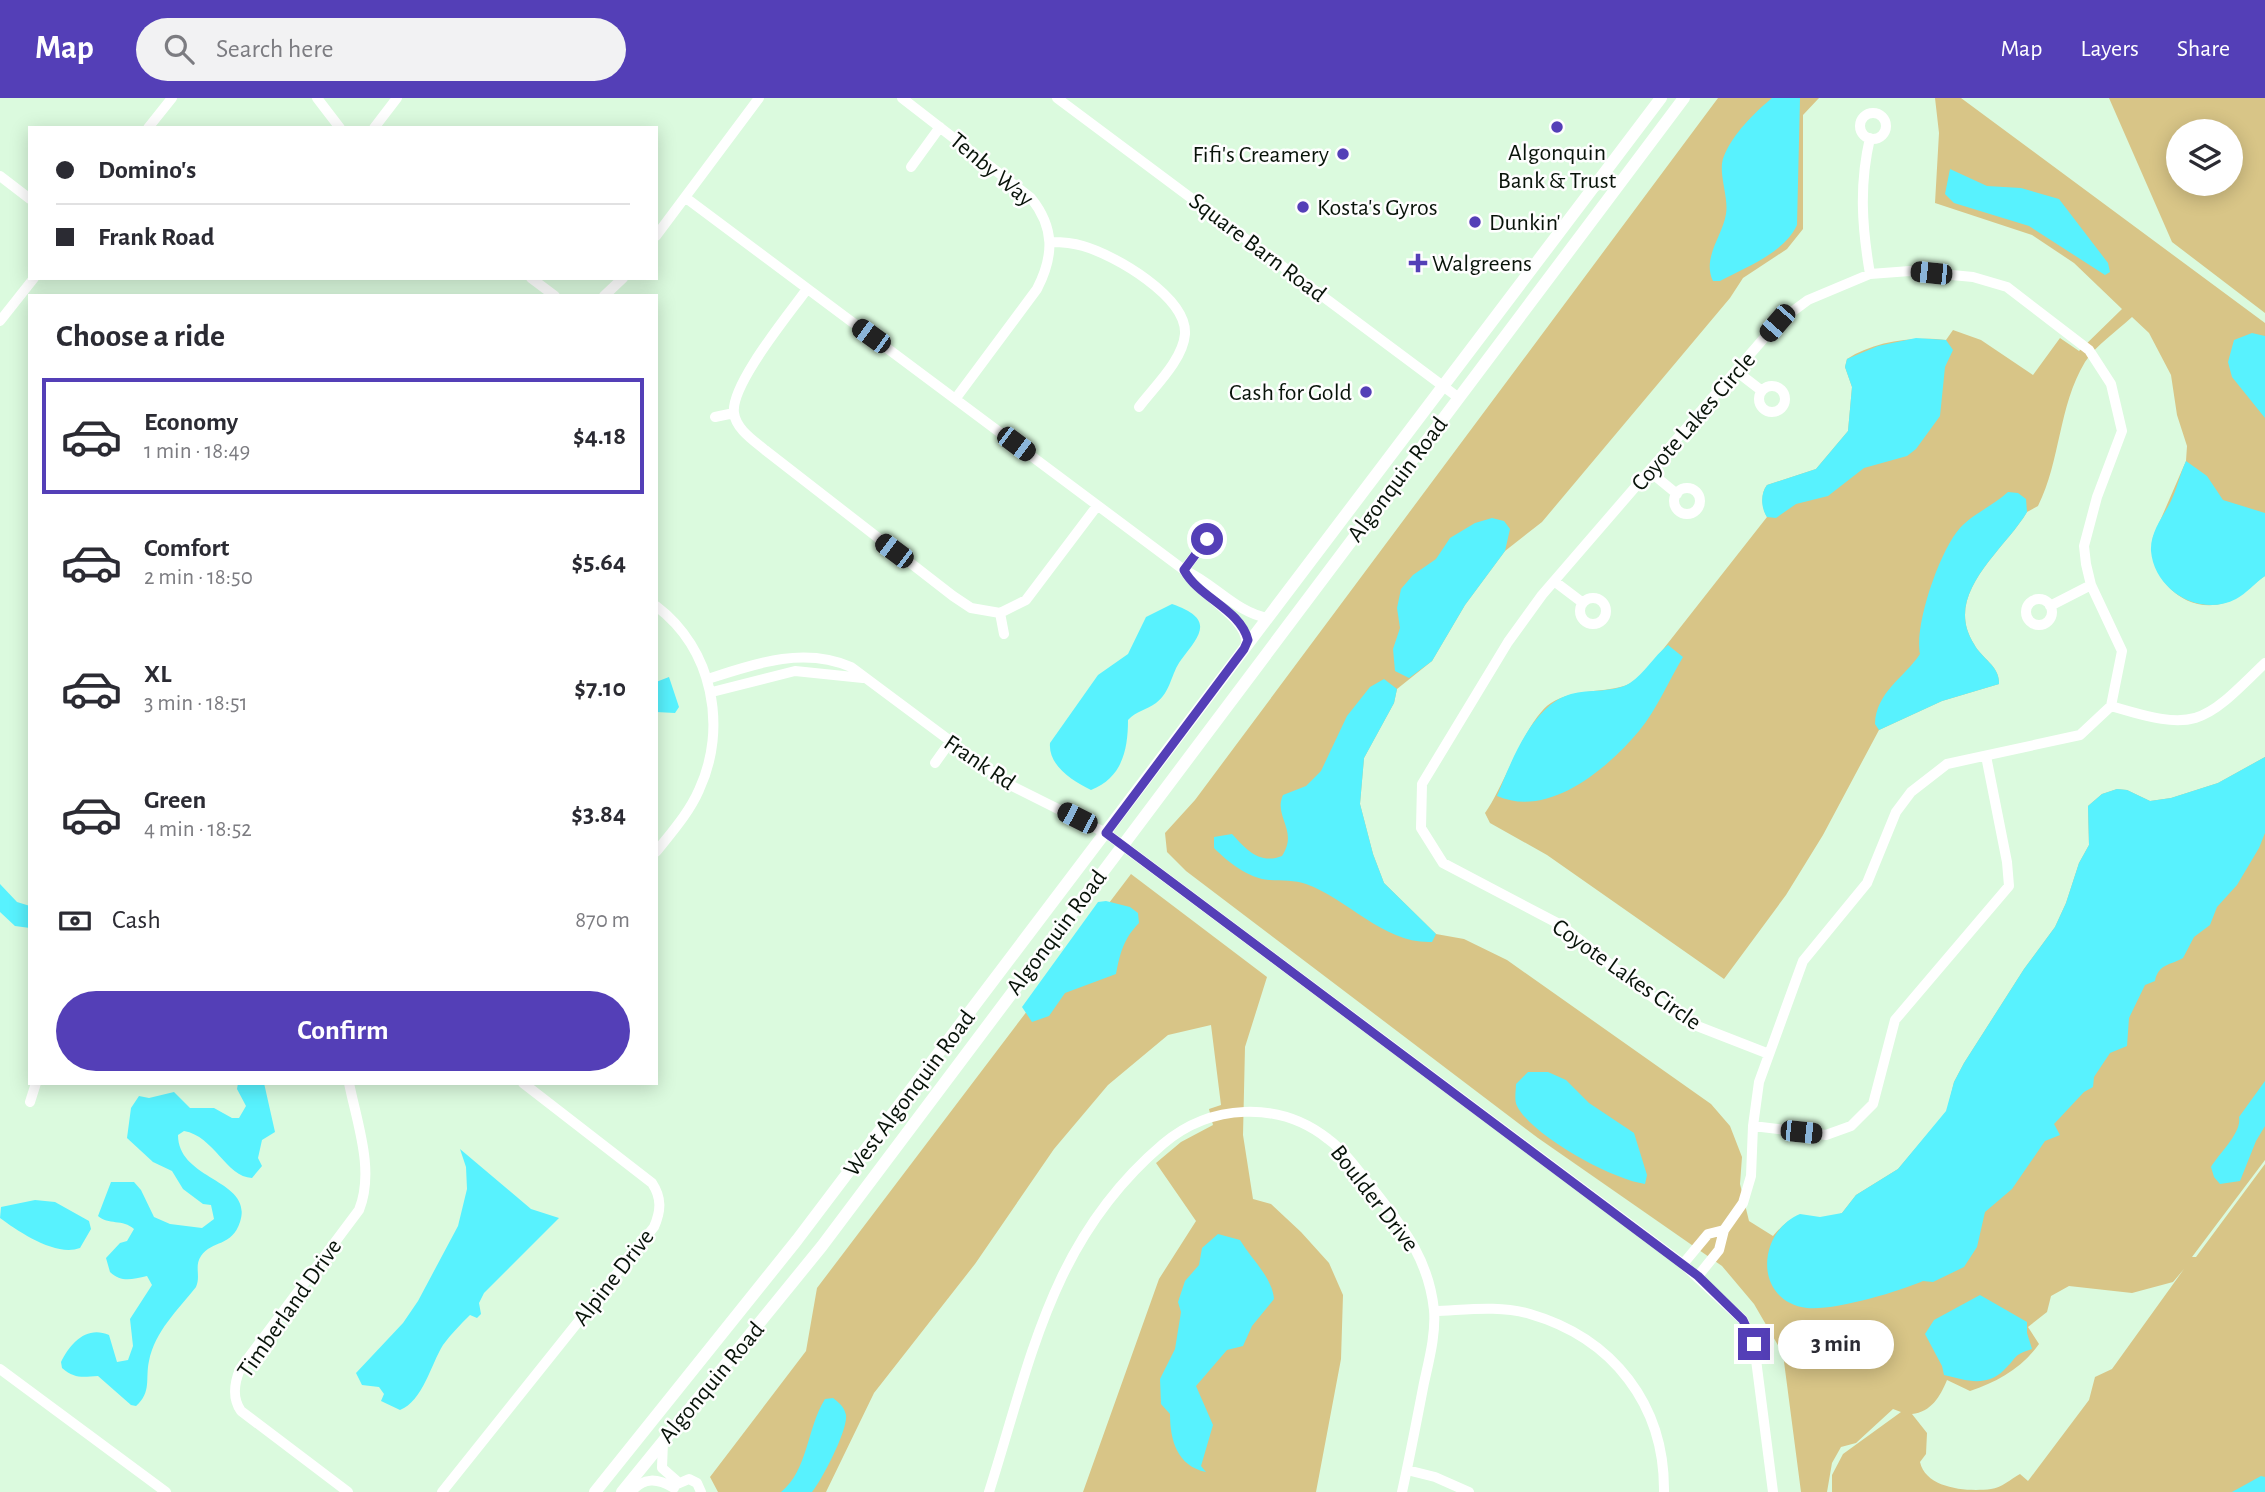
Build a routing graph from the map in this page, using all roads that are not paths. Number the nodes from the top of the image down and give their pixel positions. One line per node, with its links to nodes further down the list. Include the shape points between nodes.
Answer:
1 (172, 98): 9 (street)
2 (317, 98): 10 (street)
3 (397, 98): 11 (street)
4 (760, 98): 17 (street)
5 (901, 98): 12 (street, Tenby Way)
6 (1057, 98): 29 (street, Square Barn Road)
7 (1661, 98): 29 (main road, Algonquin Road)
8 (1684, 98): 32 (main road, Algonquin Road)
9 (150, 126)
10 (338, 126)
11 (376, 126)
12 (940, 127): 14 (street); 19 (street, Tenby Way, via 1031,198 1045,218)
13 (1870, 138): 20 (street, via 1863,169 1861,222)
14 (911, 167)
15 (0, 176): 16 (street)
16 (28, 197)
17 (686, 198): 18 (street); 24 (street)
18 (658, 233)
19 (1051, 242): 31 (street, via 1037,289); 33 (street, via 1076,244 1110,256 1164,294 1181,314 1183,344)
20 (1870, 274): 28 (street, Coyote Lakes Circle, via 1808,300 1777,323); 42 (street, Coyote Lakes Circle, via 1922,272 1973,277 2007,287 2102,367 2117,400 2122,431 2084,546)
21 (32, 280): 27 (street)
22 (534, 280): 25 (street)
23 (621, 280): 26 (street)
24 (807, 289): 31 (street); 34 (street, via 744,378)
25 (552, 294)
26 (606, 294)
27 (0, 321)
28 (1736, 371): 30 (street); 36 (street, Coyote Lakes Circle)
29 (1442, 385): 32 (street, Square Barn Road); 47 (main road, West Algonquin Road)
30 (1762, 391)
31 (956, 398): 38 (street)
32 (1459, 398): 59 (main road, Algonquin Road)
33 (1139, 407)
34 (734, 413): 35 (street); 46 (street, via 743,431 765,450 953,596 971,608)
35 (715, 417)
36 (1649, 471): 37 (street); 41 (street, Coyote Lakes Circle)
37 (1677, 494)
38 (1097, 506): 40 (street); 46 (street, via 1026,600)
39 (1207, 539): 40 (street)
40 (1184, 570): 47 (street, via 1246,612); 49 (street, via 1191,583 1245,630 1248,640)
41 (1554, 581): 43 (street); 61 (street, Coyote Lakes Circle, via 1508,642 1422,784 1421,828 1443,863 1561,925 1692,1024)
42 (2091, 584): 44 (street); 54 (street, Coyote Lakes Circle, via 2122,651)
43 (1583, 603)
44 (2050, 606)
45 (658, 608): 52 (street, via 692,648)
46 (1000, 613): 48 (street)
47 (1268, 618): 49 (main road, West Algonquin Road)
48 (1004, 634)
49 (1244, 649): 58 (main road, West Algonquin Road)
50 (2265, 663): 54 (street, via 2217,709 2189,721 2161,721)
51 (863, 678): 52 (street, Frank Rd, via 840,662 786,657); 53 (street, via 795,671); 55 (street, Frank Rd)
52 (708, 679): 53 (street)
53 (712, 692): 60 (street, via 712,744 703,781)
54 (2111, 706): 56 (street, via 2080,735)
55 (950, 742): 57 (street); 58 (street, Frank Rd, via 1008,784)
56 (1986, 756): 61 (street, via 1947,764 1911,792 1896,812 1867,883 1803,961); 66 (street, via 2009,886 1895,1020 1873,1104 1851,1126 1826,1135)
57 (935, 763)
58 (1106, 833): 59 (street, Frank Rd); 78 (main road, West Algonquin Road, via 797,1240)
59 (1121, 845): 68 (street, Frank Rd); 72 (main road, Algonquin Road, via 822,1246)
60 (658, 849)
61 (1769, 1054): 66 (street)
62 (35, 1085): 65 (street)
63 (349, 1085): 75 (street, Timberland Drive, via 366,1176 359,1210 240,1369 234,1386 242,1411)
64 (526, 1085): 77 (street, Alpine Drive, via 652,1183 660,1202 659,1215)
65 (30, 1102)
66 (1752, 1126): 67 (street, via 1751,1176 1743,1203)
67 (1725, 1233): 68 (street, via 1708,1234); 69 (street, via 1719,1250)
68 (1683, 1264): 69 (street, Frank Rd)
69 (1698, 1276): 86 (street, Frank Rd, via 1743,1320 1754,1344)
70 (1434, 1311): 73 (street, Boulder Drive, via 1431,1351); 82 (street, Boulder Drive, via 1424,1261 1411,1237 1329,1139 1281,1115 1254,1111 1200,1121 1173,1136 1142,1164 1098,1215 1072,1255 1038,1329); 85 (street, via 1492,1309 1529,1314 1567,1328 1602,1350 1635,1385 1655,1427)
71 (0, 1369): 76 (street)
72 (663, 1441): 74 (street, via 662,1468); 79 (main road, Algonquin Road)
73 (1407, 1470): 83 (street, Boulder Drive); 84 (street)
74 (675, 1487): 80 (street, via 651,1479); 81 (street, via 693,1480)
75 (343, 1490)
76 (166, 1492)
77 (442, 1492)
78 (595, 1492)
79 (622, 1492)
80 (631, 1492)
81 (701, 1492)
82 (989, 1492)
83 (1402, 1492)
84 (1469, 1492)
85 (1664, 1492)
86 (1773, 1492)

